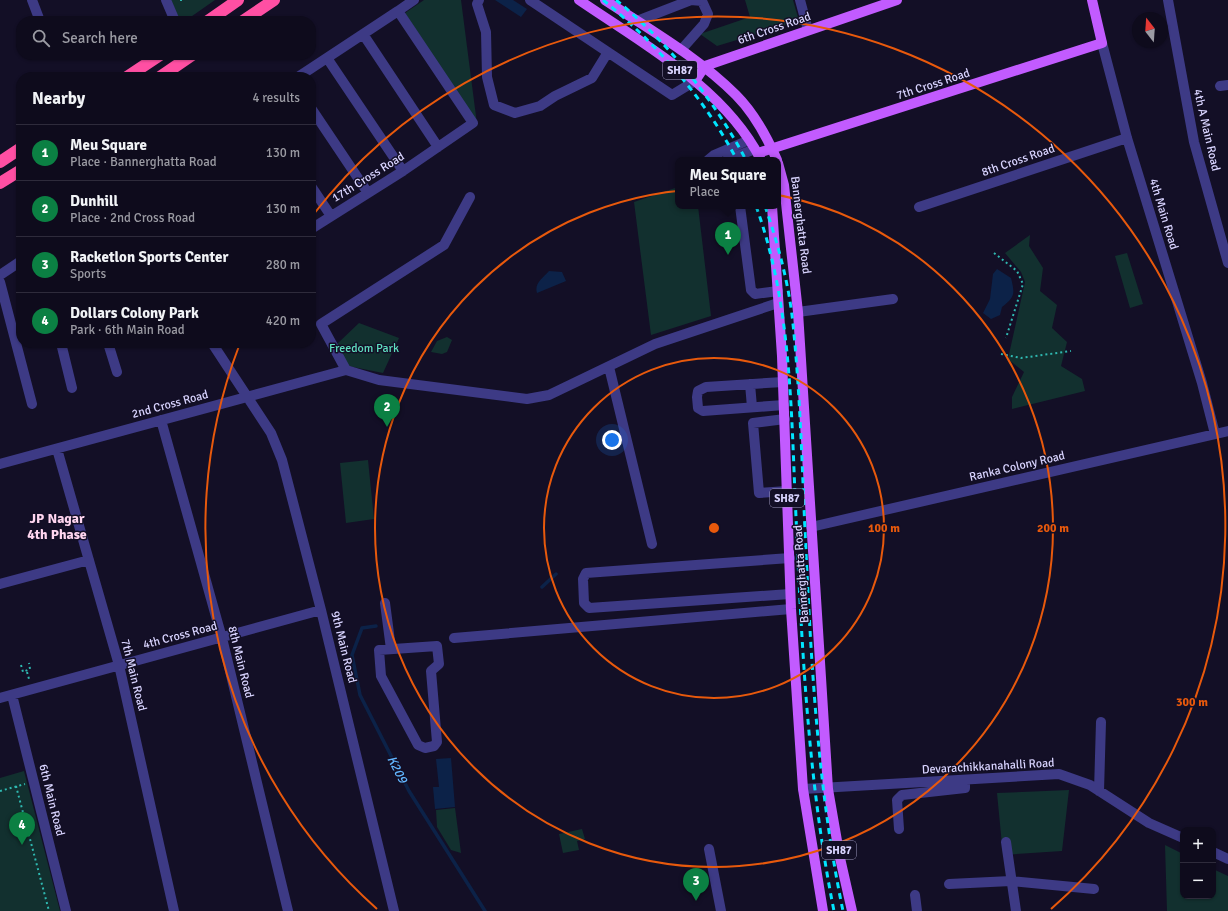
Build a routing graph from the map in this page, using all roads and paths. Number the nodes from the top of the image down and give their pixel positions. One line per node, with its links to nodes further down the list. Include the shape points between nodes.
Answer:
1 (32, 0): 15 (street)
2 (166, 0): 16 (street)
3 (274, 0): 18 (highway)
4 (414, 0): 14 (street)
5 (479, 0): 24 (street, via 477,4 486,32 487,77 494,105 515,113 540,106 554,96 592,78)
6 (530, 0): 24 (street)
7 (579, 0): 32 (main road, SH87)
8 (606, 0): 19 (main road, SH87)
9 (800, 0): 20 (street)
10 (897, 0): 20 (main road, 6th Cross Road)
11 (1092, 0): 22 (main road, 4th Main Road)
12 (1168, 0): 57 (street, 4th A Main Road, via 1194,142)
13 (234, 1): 17 (highway)
14 (398, 11): 21 (street); 36 (street, 17th Cross Road, via 473,123)
15 (38, 16)
16 (173, 16)
17 (214, 16)
18 (250, 16)
19 (637, 21): 23 (main road, SH87); 23 (street, via 690,0 702,1 708,14 704,24)
20 (808, 30): 28 (main road, 6th Cross Road)
21 (363, 34): 25 (street); 36 (street)
22 (1102, 43): 34 (street, 4th Main Road); 37 (main road, 7th Cross Road)
23 (681, 50): 28 (main road, SH87)
24 (608, 52): 32 (street, via 672,95)
25 (327, 58): 31 (street); 44 (street)
26 (152, 60): 29 (highway)
27 (185, 60): 30 (highway)
28 (705, 66): 32 (main road); 37 (main road, SH87, via 737,96 757,122)
29 (134, 72)
30 (167, 72)
31 (306, 72)
32 (694, 81): 35 (main road, SH87, via 723,107)
33 (316, 115): 48 (street)
34 (1127, 138): 51 (street, 8th Cross Road); 86 (street, 4th Main Road, via 1202,383)
35 (749, 140): 39 (main road, SH87); 40 (street)
36 (438, 147): 44 (street, 17th Cross Road)
37 (772, 148): 39 (main road, 7th Cross Road); 42 (main road, SH87)
38 (16, 151): 43 (highway)
39 (758, 154): 41 (street)
40 (711, 157)
41 (742, 157)
42 (775, 157)
43 (0, 162)
44 (403, 171): 48 (street, 17th Cross Road)
45 (16, 173): 47 (highway)
46 (781, 174): 64 (main road, Bannerghatta Road / SH87)
47 (0, 184)
48 (368, 193): 54 (street, 17th Cross Road)
49 (316, 194): 54 (street)
50 (470, 196): 74 (street, via 444,245 321,324)
51 (919, 207)
52 (740, 209): 61 (street, via 751,290 755,294)
53 (772, 209): 61 (main road, Bannerghatta Road / SH87)
54 (331, 216): 55 (street, 17th Cross Road)
55 (316, 226)
56 (994, 253): 65 (path, via 1017,271 1022,284)
57 (1228, 263)
58 (16, 264): 59 (street)
59 (0, 275)
60 (0, 282): 66 (street)
61 (778, 291): 63 (main road, Bannerghatta Road / SH87)
62 (893, 299): 64 (street)
63 (778, 303): 73 (street, via 654,344); 76 (main road, Bannerghatta Road / SH87)
64 (798, 312): 90 (main road, Bannerghatta Road / SH87)
65 (1006, 338)
66 (16, 343)
67 (17, 348): 80 (street)
68 (62, 348): 78 (street)
69 (110, 348): 75 (street)
70 (215, 348): 79 (street)
71 (1071, 351): 72 (path, via 1021,358)
72 (1001, 354)
73 (609, 368): 74 (street, via 549,395 528,399 378,380); 91 (street)
74 (346, 370): 79 (street, 2nd Cross Road)
75 (117, 372)
76 (783, 382): 77 (street); 81 (main road, Bannerghatta Road / SH87)
77 (750, 384): 82 (street); 82 (street, via 703,388 698,391 697,397 698,408 703,411)
78 (72, 388)
79 (248, 396): 84 (street, 2nd Cross Road); 98 (street, 9th Main Road, via 271,433 282,460)
80 (32, 404)
81 (784, 405): 82 (street); 83 (main road, Bannerghatta Road / SH87)
82 (752, 407)
83 (784, 418): 89 (main road, Bannerghatta Road / SH87); 89 (street, via 753,423 759,493)
84 (161, 420): 87 (street, 2nd Cross Road); 99 (street, 8th Main Road)
85 (1228, 431): 86 (street, Ranka Colony Road)
86 (1215, 434): 90 (street, Ranka Colony Road)
87 (57, 449): 88 (street, 2nd Cross Road); 93 (street, 7th Main Road)
88 (0, 464)
89 (787, 491): 92 (main road, Bannerghatta Road / SH87)
90 (811, 527): 110 (main road, Bannerghatta Road / SH87)
91 (652, 544)
92 (790, 558): 95 (main road, Bannerghatta Road / SH87); 95 (street, via 586,573 583,578 584,603 589,608)
93 (89, 560): 94 (street); 104 (street, 7th Main Road)
94 (0, 584)
95 (790, 594): 97 (main road, Bannerghatta Road / SH87)
96 (385, 603): 101 (street)
97 (791, 608): 100 (street); 109 (main road, Bannerghatta Road / SH87)
98 (321, 610): 99 (street, 4th Cross Road); 127 (street, 9th Main Road)
99 (222, 638): 104 (street, 4th Cross Road); 126 (street, 8th Main Road)
100 (454, 638)
101 (391, 649): 101 (street, via 437,646 439,664 431,671 437,733 437,742 434,746 425,748 418,745 381,676 379,650)
102 (28, 663): 103 (path, via 30,669 23,672)
103 (21, 665)
104 (119, 665): 105 (street, 4th Cross Road); 125 (street, 7th Main Road)
105 (12, 695): 106 (street, 4th Cross Road); 124 (street, 6th Main Road)
106 (0, 698)
107 (1100, 722): 112 (street)
108 (965, 780): 110 (street, Devarachikkanahalli Road); 112 (street, Devarachikkanahalli Road, via 1059,774 1090,785); 113 (street, via 965,788 899,797)
109 (803, 789): 110 (street, Devarachikkanahalli Road); 129 (main road, Bannerghatta Road / SH87)
110 (828, 789): 130 (main road, Bannerghatta Road / SH87)
111 (0, 791): 123 (path, via 16,786)
112 (1099, 791): 114 (street, Devarachikkanahalli Road, via 1149,823)
113 (899, 829)
114 (1180, 837)
115 (1006, 842): 119 (street)
116 (709, 849): 128 (street)
117 (1216, 853): 118 (street)
118 (1228, 859)
119 (1011, 881): 120 (street); 121 (street); 132 (street)
120 (950, 884)
121 (1094, 890)
122 (915, 896): 131 (street)
123 (49, 911)
124 (66, 911)
125 (174, 911)
126 (288, 911)
127 (394, 911)
128 (721, 911)
129 (823, 911)
130 (852, 911)
131 (917, 911)
132 (1016, 911)

